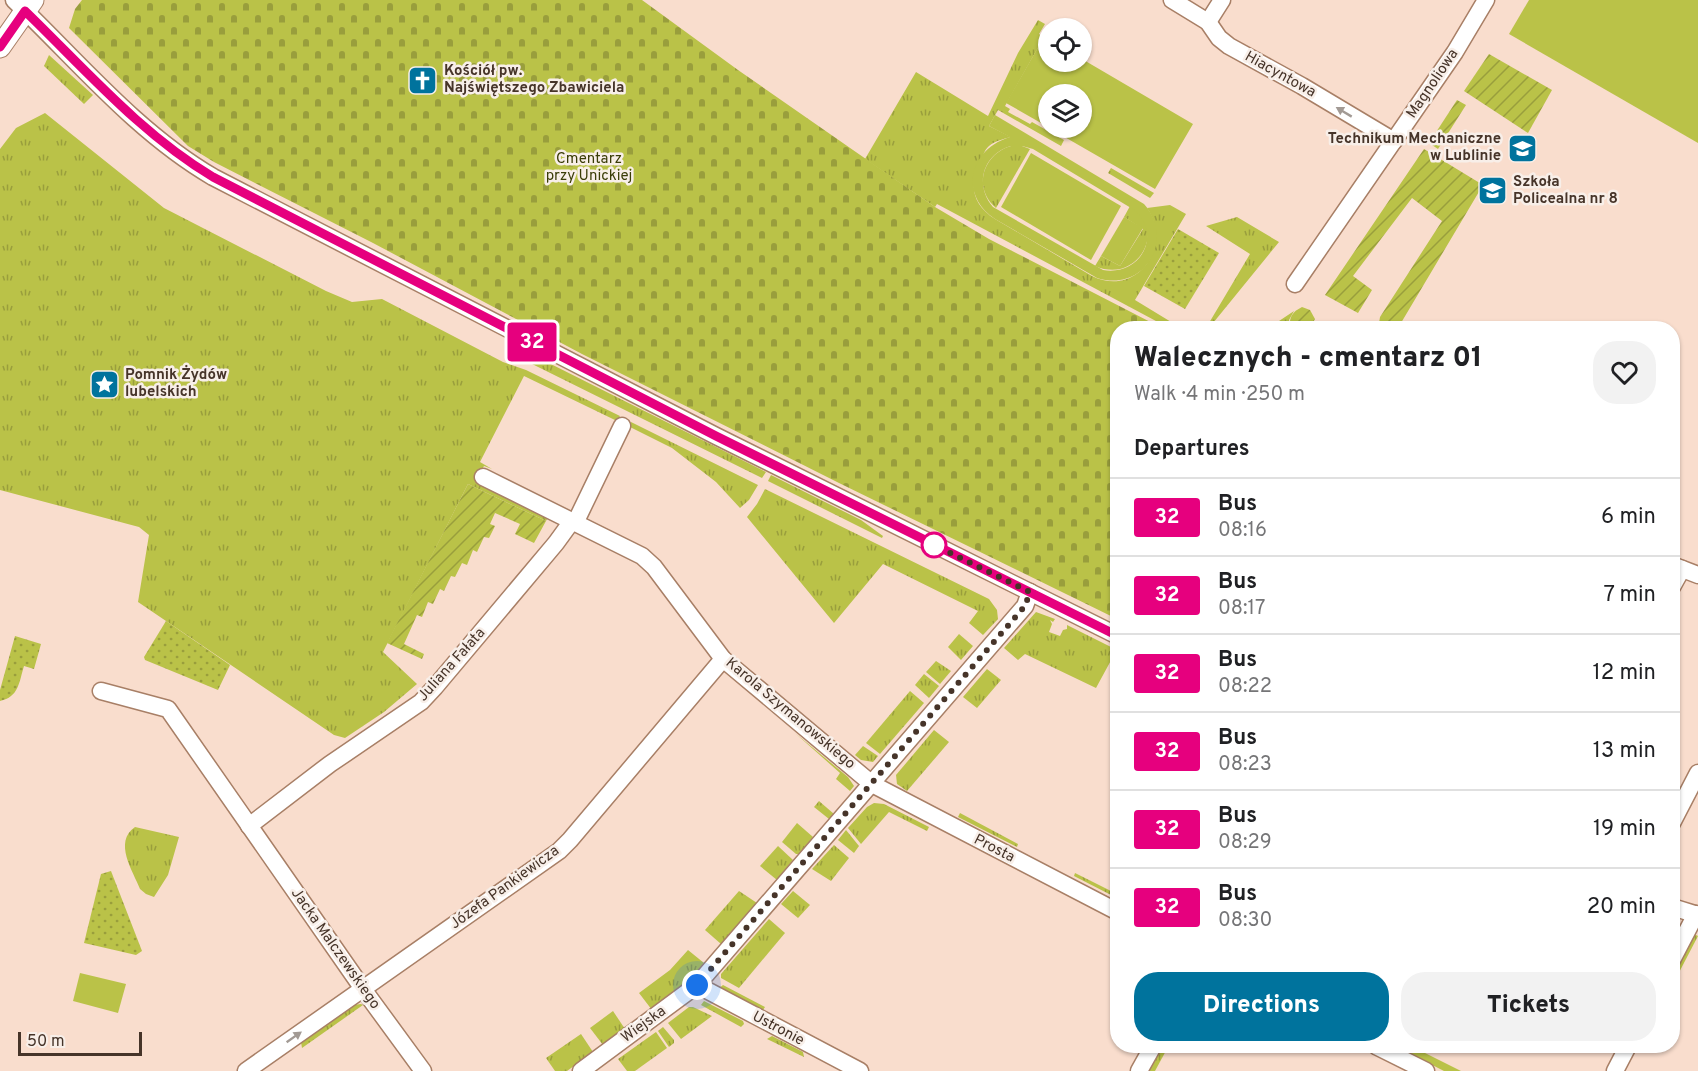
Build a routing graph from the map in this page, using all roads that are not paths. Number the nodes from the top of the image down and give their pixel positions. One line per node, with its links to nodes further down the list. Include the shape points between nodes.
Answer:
1 (1172, 0): 5 (street, Hiacyntowa)
2 (1222, 0): 5 (street)
3 (1486, 0): 7 (street, Magnoliowa)
4 (24, 4): 6 (main road); 14 (street, via 142,126 213,177 706,432)
5 (1208, 22): 7 (street, Hiacyntowa, one-way to 5, via 1229,46)
6 (0, 47)
7 (1394, 141): 8 (street, Magnoliowa)
8 (1295, 284)
9 (622, 426): 11 (street, Juliana Fałata)
10 (483, 477): 11 (street, Karola Szymanowskiego)
11 (576, 518): 16 (street, Karola Szymanowskiego, via 654,567); 21 (street, Juliana Fałata, via 421,702)
12 (1680, 568): 13 (street)
13 (1698, 575)
14 (1030, 592): 15 (street); 19 (street, Wiejska, via 1025,606)
15 (1110, 632)
16 (723, 658): 19 (street, Karola Szymanowskiego); 27 (street, Józefa Pankiewicza, via 559,851)
17 (100, 691): 21 (street, Jacka Malczewskiego, via 168,709)
18 (1698, 773): 20 (street)
19 (872, 784): 22 (street, Prosta); 26 (street, Wiejska)
20 (1680, 808)
21 (249, 826): 27 (street, Jacka Malczewskiego)
22 (1110, 908)
23 (1680, 910): 24 (street)
24 (1697, 915): 25 (street)
25 (1680, 946)
26 (697, 985): 33 (street, Wiejska); 34 (street, Ustronie)
27 (363, 989): 31 (street, Józefa Pankiewicza, one-way to 27); 32 (street, Jacka Malczewskiego)
28 (1149, 1053): 35 (street)
29 (1390, 1053): 36 (street)
30 (1624, 1053): 37 (street)
31 (246, 1071)
32 (423, 1071)
33 (581, 1071)
34 (860, 1071)
35 (1139, 1071)
36 (1426, 1071)
37 (1615, 1071)

